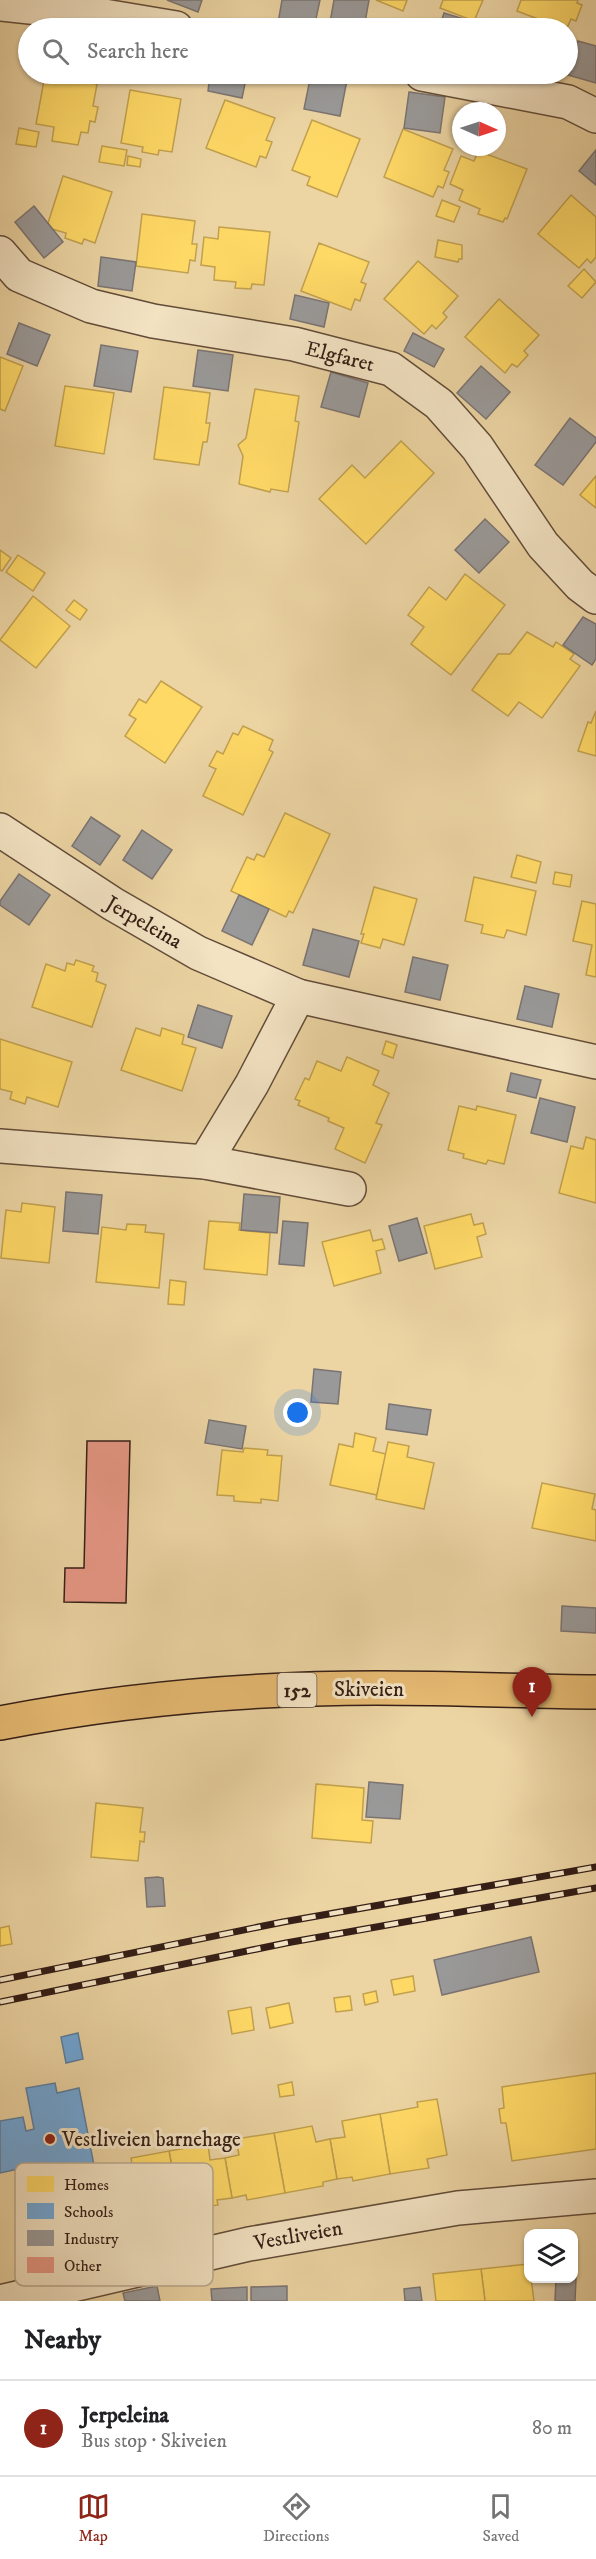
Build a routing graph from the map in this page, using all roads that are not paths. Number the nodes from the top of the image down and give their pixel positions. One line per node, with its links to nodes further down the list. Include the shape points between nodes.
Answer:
1 (0, 4): 2 (street)
2 (116, 18)
3 (474, 84): 4 (street, via 568,102)
4 (596, 116)
5 (0, 253): 6 (street, Elgfaret, via 19,274 91,306 153,321 294,344 391,369 440,404 477,447 543,545)
6 (596, 597)
7 (0, 830): 8 (street, Jerpeleina, via 113,904 198,953)
8 (298, 996): 9 (street, Jerpeleina); 11 (street)
9 (596, 1062)
10 (0, 1146): 11 (street)
11 (205, 1162): 12 (street)
12 (349, 1189)
13 (596, 1692): 14 (main road, Skiveien / 152, via 276,1690 129,1702)
14 (0, 1723)
15 (596, 2196): 16 (street, Vestliveien, via 458,2208)
16 (213, 2253)
17 (69, 2286): 18 (street, Vestliveien)
18 (4, 2301)

